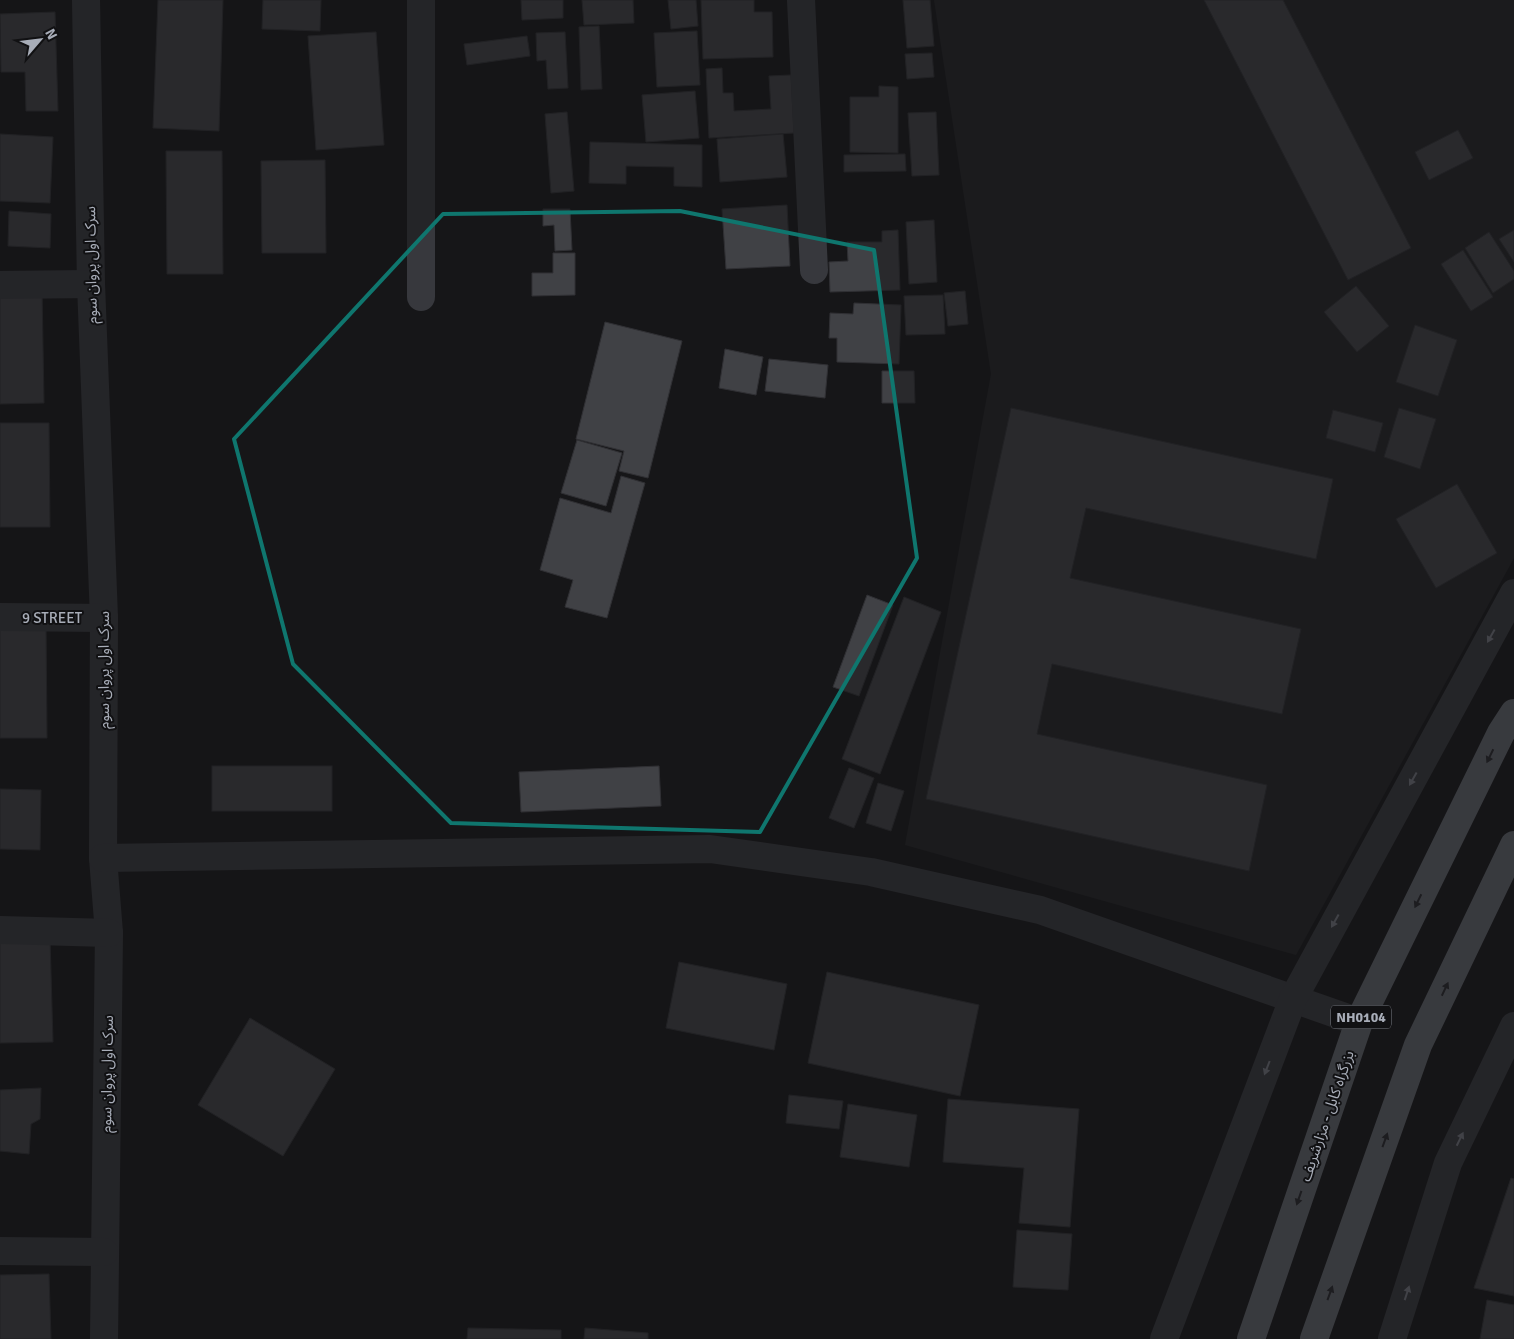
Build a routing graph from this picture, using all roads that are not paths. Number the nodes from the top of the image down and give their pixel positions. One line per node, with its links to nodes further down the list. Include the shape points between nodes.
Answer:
1 (86, 0): 5 (street, سرک اول پروان سوم)
2 (421, 0): 7 (street)
3 (801, 0): 4 (street)
4 (814, 270)
5 (91, 284): 6 (street); 10 (street, سرک اول پروان سوم)
6 (0, 285)
7 (421, 298)
8 (1514, 593): 16 (street, one-way to 16)
9 (0, 617): 10 (street, 9 STREET)
10 (104, 618): 13 (street, سرک اول پروان سوم)
11 (1514, 713): 17 (highway, بزرگراه کابل - مزارشریف / NH0104, one-way to 17)
12 (1514, 845): 24 (highway, one-way to 12, via 1418,1045)
13 (103, 858): 15 (street, سرک اول پروان سوم); 16 (street, via 710,850 871,872 1040,910)
14 (0, 930): 15 (street)
15 (109, 932): 20 (street, سرک اول پروان سوم)
16 (1293, 999): 17 (street); 22 (street, one-way to 22)
17 (1359, 1022): 23 (highway, بزرگراه کابل - مزارشریف / NH0104, one-way to 23)
18 (1514, 1026): 25 (street, one-way to 18, via 1448,1163)
19 (0, 1252): 20 (street)
20 (104, 1252): 21 (street, سرک اول پروان سوم)
21 (104, 1339)
22 (1164, 1339)
23 (1250, 1339)
24 (1314, 1339)
25 (1392, 1339)

